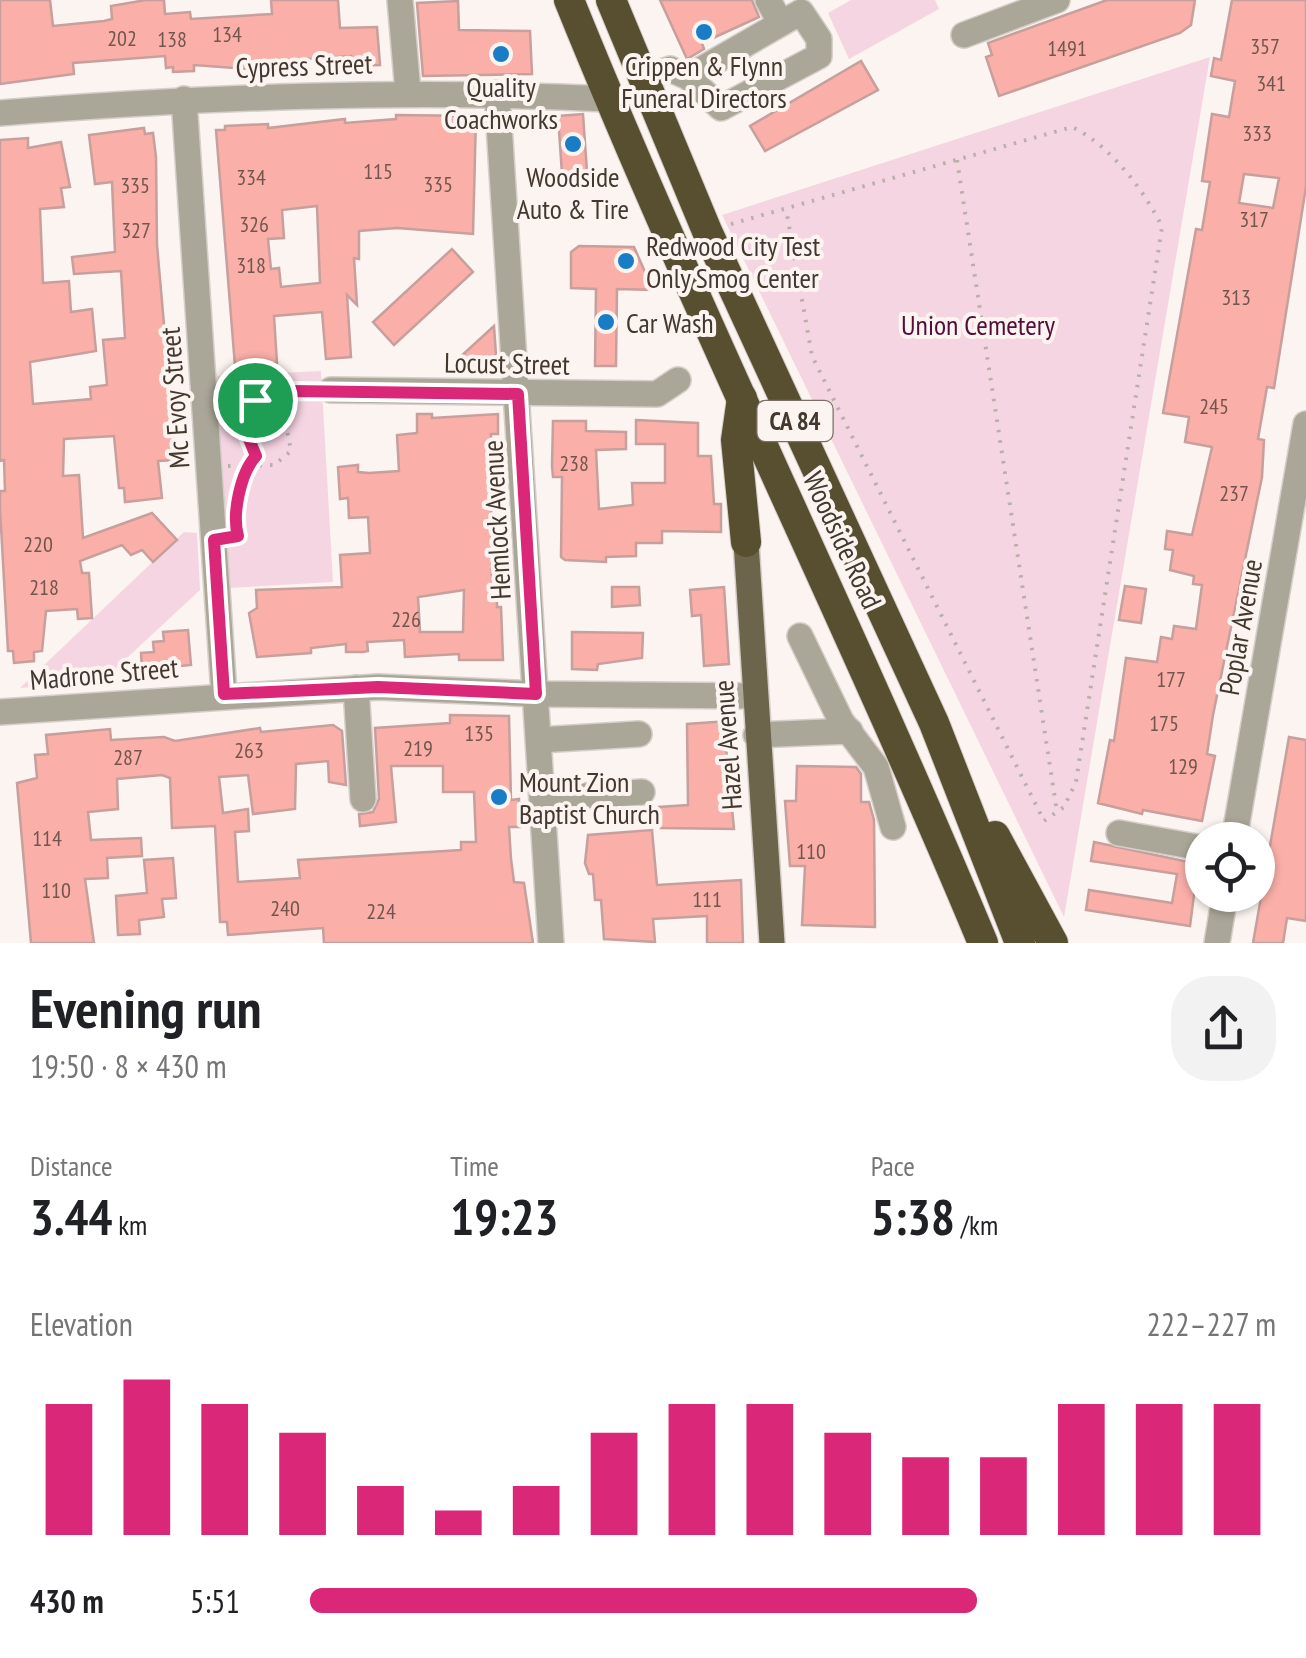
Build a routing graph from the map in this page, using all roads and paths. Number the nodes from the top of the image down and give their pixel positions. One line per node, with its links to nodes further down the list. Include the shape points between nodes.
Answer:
1 (400, 0): 9 (street)
2 (570, 0): 12 (highway, Woodside Road / CA 84)
3 (611, 0): 7 (highway, Woodside Road / CA 84)
4 (1057, 0): 6 (street)
5 (783, 12): 8 (street); 8 (street, via 820,40 819,56 721,108)
6 (964, 34)
7 (646, 77): 8 (street, via 670,69); 16 (highway, Woodside Road / CA 84)
8 (688, 77)
9 (408, 92): 10 (street, Cypress Street); 11 (street, Cypress Street)
10 (497, 93): 12 (street, Cypress Street); 19 (street, Hemlock Avenue)
11 (184, 99): 13 (street, Cypress Street); 24 (street, Mc Evoy Street)
12 (609, 99): 20 (highway, Woodside Road / CA 84)
13 (0, 113)
14 (958, 160): 15 (path); 41 (path); 41 (path, via 1072,126 1106,153 1162,227 1076,782)
15 (786, 208): 16 (path); 41 (path, via 812,356 1029,800 1044,822)
16 (708, 231): 33 (highway, Woodside Road / CA 84)
17 (678, 380): 19 (street, Locust Street, via 657,394)
18 (331, 390): 19 (street, Locust Street); 21 (path, via 291,391)
19 (518, 394): 30 (street, Hemlock Avenue)
20 (742, 398): 26 (highway, via 736,440); 49 (highway, Woodside Road / CA 84)
21 (284, 409): 23 (path, via 291,451 274,465); 23 (path, via 263,401 245,406 242,422 256,456)
22 (1306, 424): 42 (street, Poplar Avenue)
23 (248, 465): 24 (path); 25 (path)
24 (208, 466): 29 (street, Mc Evoy Street)
25 (234, 524)
26 (746, 542): 31 (main road, Hazel Avenue)
27 (800, 636): 34 (street)
28 (356, 688): 29 (street, Madrone Street); 30 (street, Madrone Street); 40 (street)
29 (224, 694): 32 (street, Madrone Street)
30 (536, 694): 31 (street, Madrone Street); 37 (street, Hemlock Avenue)
31 (753, 696): 36 (main road, Hazel Avenue)
32 (0, 712)
33 (934, 724): 50 (highway, Woodside Road / CA 84); 51 (highway)
34 (850, 731): 36 (street); 43 (street, via 876,768)
35 (639, 734): 37 (street)
36 (756, 734): 48 (main road, Hazel Avenue)
37 (539, 740): 39 (street, Hemlock Avenue)
38 (642, 792): 39 (street)
39 (542, 799): 47 (street, Hemlock Avenue)
40 (363, 800)
41 (1057, 812)
42 (1237, 822)
43 (893, 827)
44 (1118, 833): 45 (street)
45 (1185, 845)
46 (1222, 912): 52 (street)
47 (551, 943)
48 (772, 943)
49 (983, 943)
50 (1020, 943)
51 (1053, 943)
52 (1217, 943)

